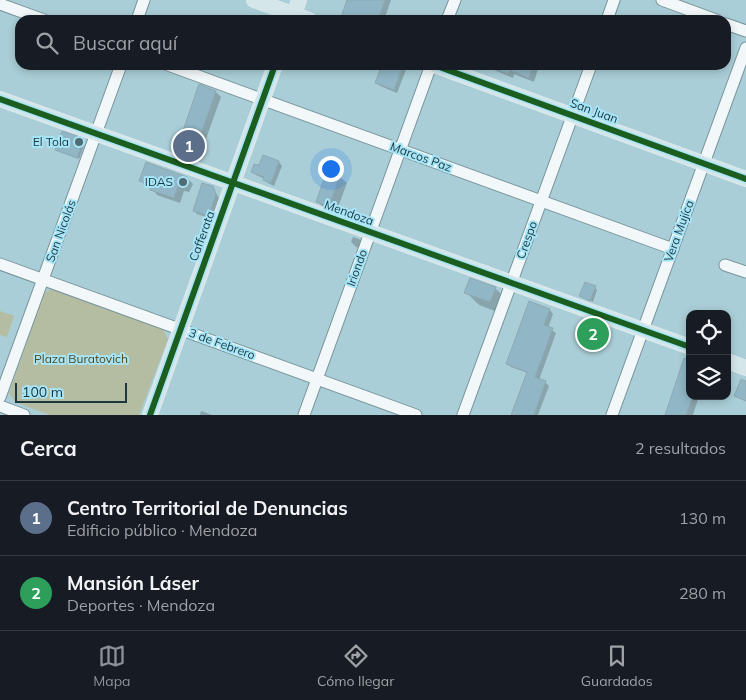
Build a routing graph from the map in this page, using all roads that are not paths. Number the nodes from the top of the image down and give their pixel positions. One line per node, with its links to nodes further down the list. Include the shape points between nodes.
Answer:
1 (144, 0): 9 (street)
2 (254, 0): 10 (main road)
3 (299, 0): 11 (main road)
4 (454, 0): 12 (street)
5 (614, 0): 13 (street)
6 (662, 0): 14 (street)
7 (0, 4): 8 (street)
8 (30, 15)
9 (139, 15)
10 (288, 15)
11 (294, 15)
12 (449, 15)
13 (609, 15)
14 (702, 15)
15 (731, 26): 16 (street)
16 (746, 31)
17 (746, 48): 29 (street, Vera Mujíca)
18 (119, 70): 27 (street, San Nicolás)
19 (182, 70): 25 (street, Marcos Paz)
20 (273, 70): 25 (main road, Cafferata)
21 (430, 70): 28 (street, Iriondo)
22 (446, 70): 26 (main road, San Juan)
23 (589, 70): 26 (street, Crespo)
24 (0, 99): 27 (main road, Mendoza)
25 (263, 100): 28 (street, Marcos Paz); 31 (main road, Cafferata)
26 (572, 115): 29 (main road, San Juan); 32 (street, Crespo)
27 (96, 134): 31 (main road, Mendoza); 38 (street, San Nicolás)
28 (400, 149): 32 (street, Marcos Paz); 33 (street, Iriondo)
29 (704, 164): 30 (main road, San Juan); 34 (street, Vera Mujíca)
30 (746, 179)
31 (233, 183): 33 (main road, Mendoza); 40 (main road, Cafferata)
32 (541, 200): 34 (street, Marcos Paz); 39 (street, Crespo)
33 (370, 232): 39 (main road, Mendoza); 45 (street, Iriondo)
34 (673, 249): 41 (street, Vera Mujíca)
35 (0, 264): 38 (street, 3 de Febrero)
36 (725, 265): 37 (street)
37 (746, 272)
38 (43, 279): 40 (street, 3 de Febrero); 46 (street, San Nicolás)
39 (511, 283): 41 (main road, Mendoza); 52 (street, Crespo)
40 (181, 329): 45 (street, 3 de Febrero); 49 (main road, Cafferata)
41 (643, 331): 42 (main road, Mendoza); 53 (street, Vera Mujíca)
42 (686, 346)
43 (731, 362): 44 (main road)
44 (746, 368)
45 (317, 379): 50 (street, Iriondo); 51 (street, 3 de Febrero)
46 (0, 397)
47 (0, 406): 48 (street)
48 (24, 415)
49 (150, 415)
50 (304, 415)
51 (416, 415)
52 (463, 415)
53 (612, 415)

